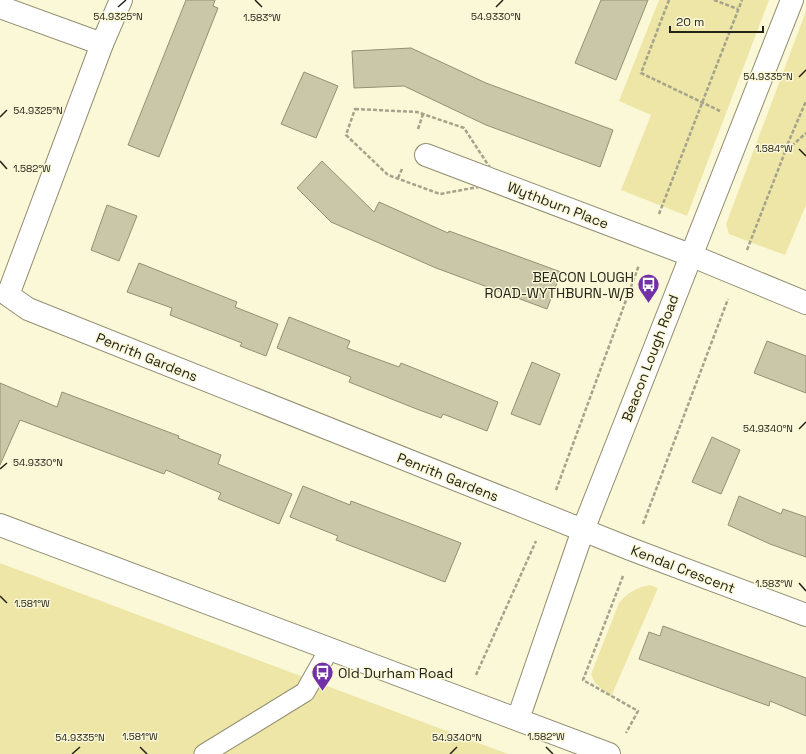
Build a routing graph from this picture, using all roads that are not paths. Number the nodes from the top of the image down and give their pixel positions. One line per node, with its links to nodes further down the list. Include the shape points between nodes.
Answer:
1 (121, 0): 4 (street, Penrith Gardens)
2 (792, 0): 6 (street, Beacon Lough Road)
3 (0, 8): 4 (street)
4 (102, 44): 7 (street, Penrith Gardens)
5 (426, 155): 6 (street, Wythburn Place)
6 (690, 255): 8 (street, Wythburn Place); 10 (street, Beacon Lough Road)
7 (4, 294): 10 (street, Penrith Gardens, via 28,309)
8 (806, 303)
9 (0, 525): 12 (street)
10 (583, 530): 11 (street, Kendal Crescent); 13 (street, Beacon Lough Road)
11 (806, 615)
12 (330, 648): 13 (street); 14 (lane, via 305,692)
13 (518, 719): 15 (street)
14 (204, 754)
15 (609, 754)

